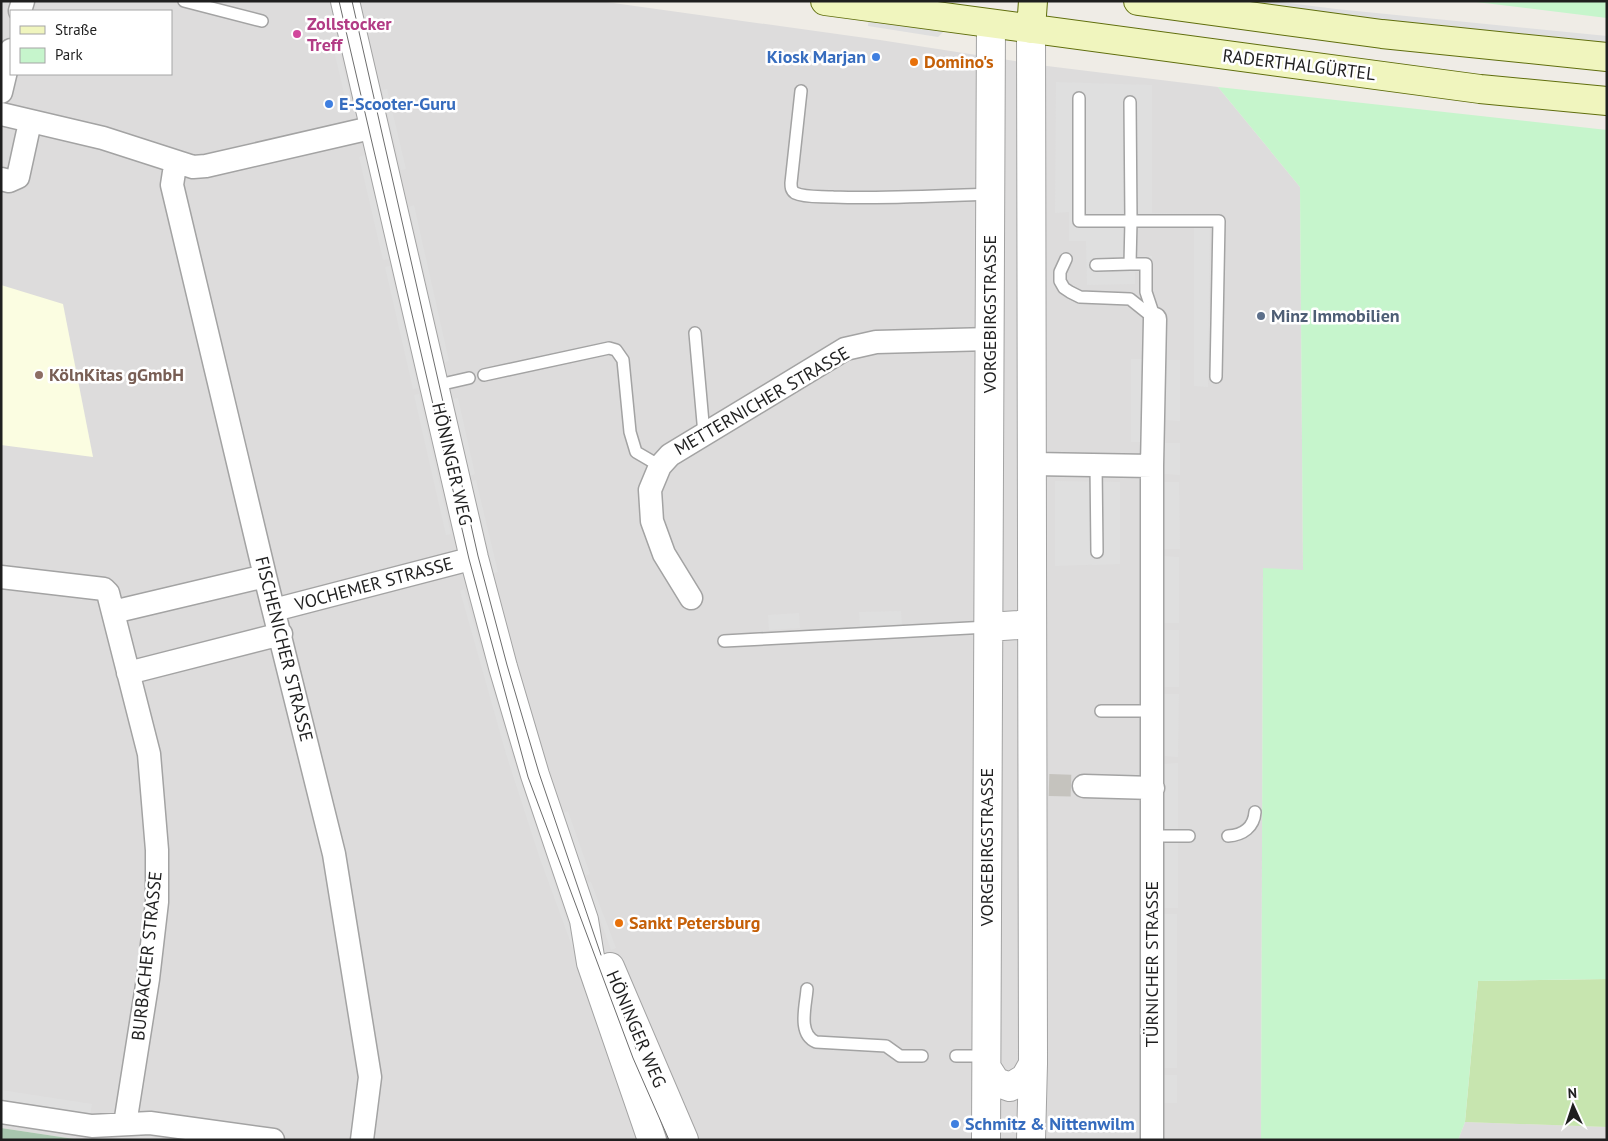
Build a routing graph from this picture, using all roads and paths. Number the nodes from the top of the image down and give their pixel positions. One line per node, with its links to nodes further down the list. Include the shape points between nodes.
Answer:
1 (184, 1): 7 (lane)
2 (345, 1): 20 (street, HÖNINGER WEG)
3 (825, 1): 6 (main road, RADERTHALGÜRTEL)
4 (1033, 1): 8 (main road)
5 (1138, 1): 9 (main road)
6 (992, 12): 8 (main road, RADERTHALGÜRTEL); 23 (street, VORGEBIRGSTRASSE)
7 (262, 21)
8 (1032, 29): 12 (main road, RADERTHALGÜRTEL); 36 (street)
9 (1502, 48): 11 (main road); 12 (main road, via 1498,69)
10 (10, 54): 14 (street)
11 (1607, 57)
12 (1480, 89): 16 (main road, RADERTHALGÜRTEL)
13 (801, 91): 23 (lane, via 791,183 795,193 867,198)
14 (1, 92)
15 (1079, 98): 24 (lane, via 1079,221)
16 (1607, 101)
17 (1130, 102): 24 (lane)
18 (1, 114): 19 (street)
19 (30, 122): 21 (street, via 103,138); 22 (street, via 18,176 9,181)
20 (375, 127): 21 (street, via 206,166); 34 (street, HÖNINGER WEG)
21 (179, 163): 42 (street, FISCHENICHER STRASSE, via 172,185)
22 (1, 179)
23 (990, 194): 30 (street, VORGEBIRGSTRASSE)
24 (1131, 221): 26 (lane); 32 (lane, via 1219,221)
25 (1066, 259): 28 (lane, via 1060,272 1064,288 1080,297 1130,298)
26 (1130, 264): 27 (lane); 28 (lane, via 1146,264 1146,292)
27 (1096, 265)
28 (1155, 319): 39 (street, TÜRNICHER STRASSE)
29 (694, 333): 35 (lane)
30 (990, 339): 35 (street, METTERNICHER STRASSE, via 876,342 845,349); 48 (street, VORGEBIRGSTRASSE)
31 (484, 375): 38 (lane, METTERNICHER STRASSE, via 609,348 616,350 623,360 630,432 636,452)
32 (1216, 377)
33 (470, 378): 34 (lane)
34 (434, 386): 41 (street, HÖNINGER WEG)
35 (704, 434): 38 (street, METTERNICHER STRASSE, via 670,455)
36 (1032, 464): 37 (street); 47 (street)
37 (1096, 465): 39 (street); 40 (lane)
38 (660, 466): 44 (street, METTERNICHER STRASSE, via 650,490 652,521 664,554)
39 (1152, 466): 52 (street, TÜRNICHER STRASSE)
40 (1097, 552)
41 (474, 558): 45 (street, VOCHEMER STRASSE); 60 (street, HÖNINGER WEG, via 535,775)
42 (266, 576): 45 (street, FISCHENICHER STRASSE); 46 (street)
43 (1, 577): 46 (street, via 104,589)
44 (691, 598)
45 (274, 610): 49 (street, FISCHENICHER STRASSE)
46 (113, 612): 51 (street, BURBACHER STRASSE)
47 (1032, 624): 48 (street); 65 (street, via 1040,785)
48 (988, 627): 50 (lane); 64 (street, VORGEBIRGSTRASSE)
49 (281, 634): 51 (street, VOCHEMER STRASSE); 69 (street, FISCHENICHER STRASSE, via 339,883 370,1077)
50 (724, 641)
51 (128, 673): 67 (street, BURBACHER STRASSE, via 149,754 157,850 157,902)
52 (1153, 710): 53 (lane); 55 (street, TÜRNICHER STRASSE)
53 (1101, 711)
54 (1084, 786): 55 (street)
55 (1153, 788): 57 (street, TÜRNICHER STRASSE)
56 (1255, 812): 59 (lane, via 1253,823 1247,829 1241,834)
57 (1153, 836): 58 (lane); 74 (street, TÜRNICHER STRASSE)
58 (1189, 836)
59 (1228, 836)
60 (584, 920): 70 (street, HÖNINGER WEG, via 591,963); 71 (street, HÖNINGER WEG, via 607,960)
61 (807, 989): 62 (lane, via 804,1028 811,1040 886,1046 900,1056)
62 (922, 1056)
63 (956, 1056): 64 (lane)
64 (987, 1062): 65 (street, via 996,1082 1010,1087 1025,1078); 72 (street, VORGEBIRGSTRASSE)
65 (1033, 1064): 73 (street)
66 (1, 1112): 67 (street, via 92,1126)
67 (125, 1124): 68 (street, via 150,1123)
68 (273, 1140)
69 (362, 1140)
70 (652, 1140)
71 (684, 1140)
72 (986, 1140)
73 (1031, 1140)
74 (1152, 1140)

